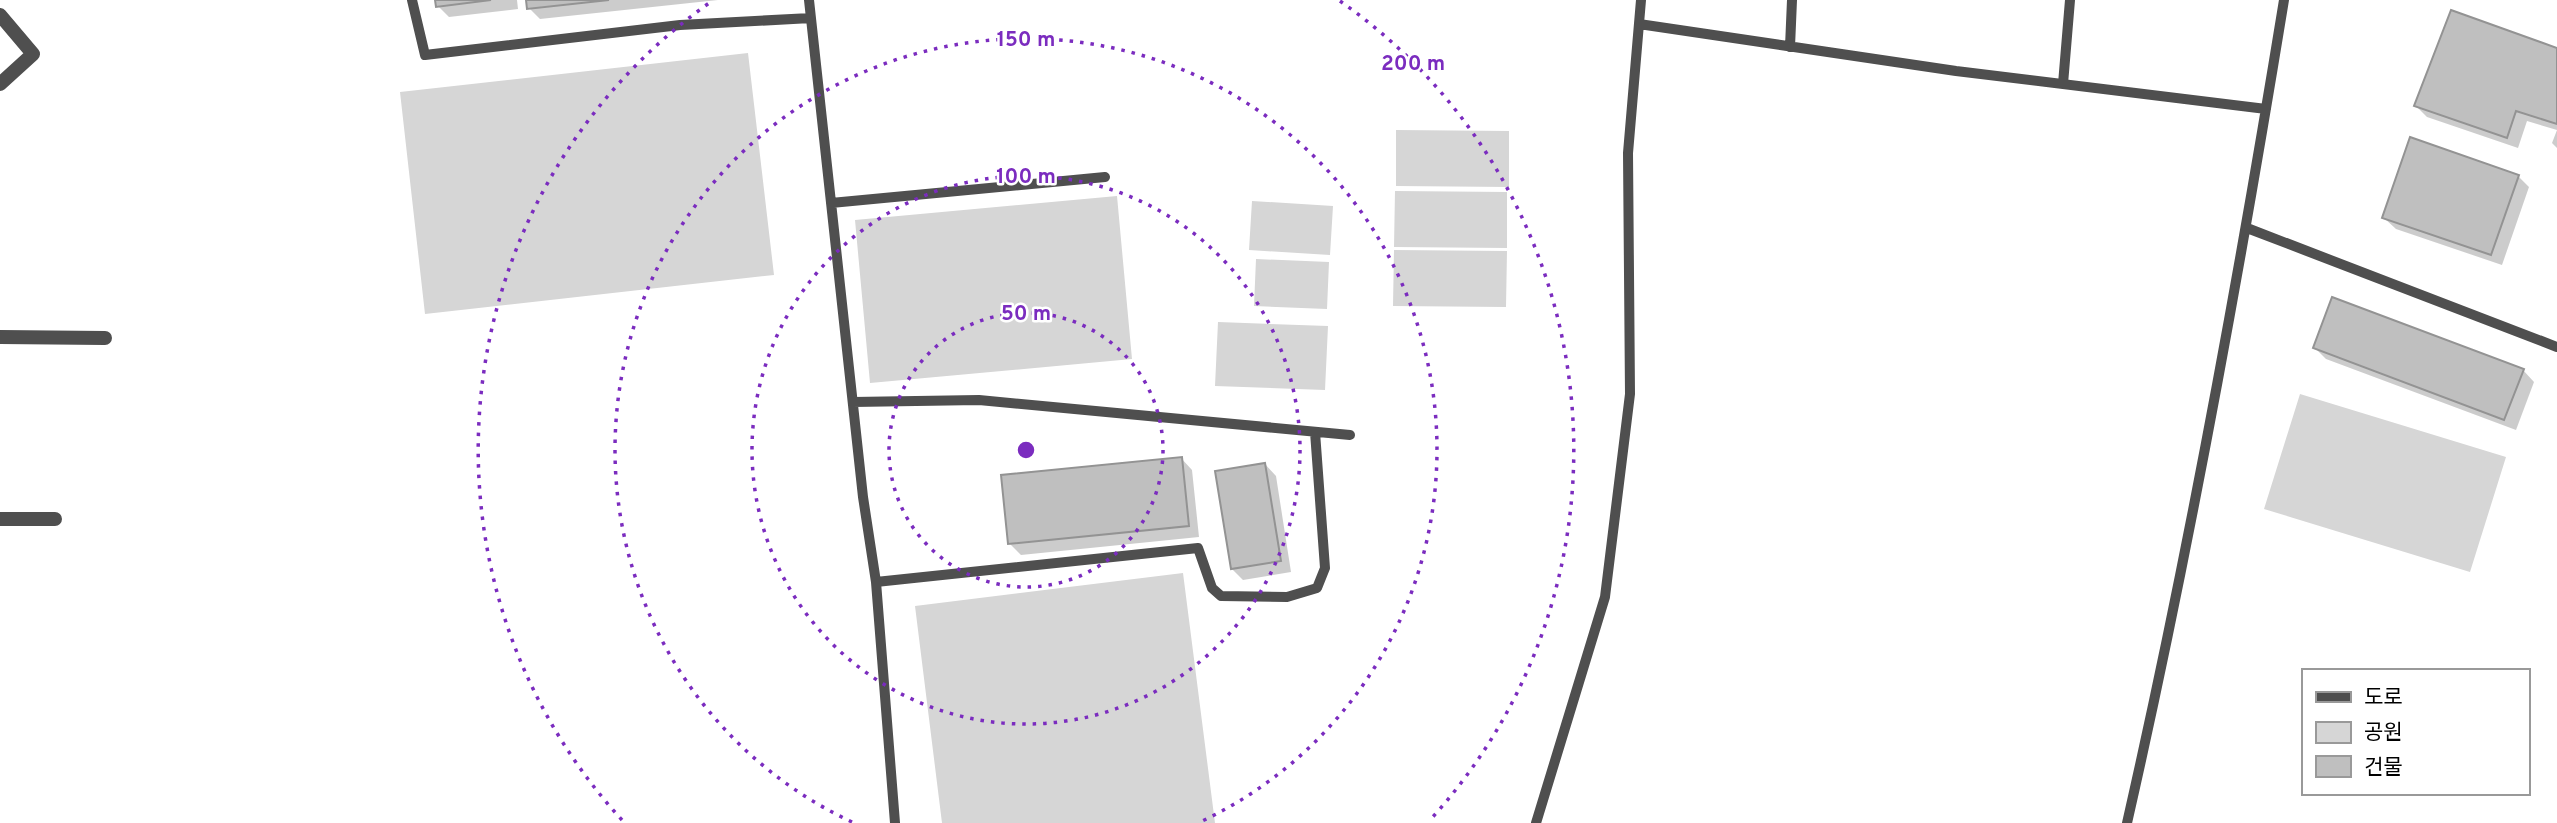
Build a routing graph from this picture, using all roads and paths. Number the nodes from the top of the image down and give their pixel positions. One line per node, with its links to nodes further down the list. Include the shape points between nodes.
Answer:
1 (412, 0): 8 (lane, via 425,55 680,25)
2 (808, 0): 8 (lane)
3 (1641, 0): 9 (lane)
4 (1792, 0): 10 (lane)
5 (2070, 0): 12 (lane)
6 (2284, 0): 13 (lane)
7 (0, 15): 11 (street, via 33,54)
8 (810, 18): 15 (lane)
9 (1639, 24): 10 (lane); 27 (lane, via 1628,153 1630,394 1605,597)
10 (1790, 47): 12 (lane)
11 (0, 84)
12 (2063, 84): 13 (lane)
13 (2266, 109): 16 (lane)
14 (1105, 177): 15 (lane)
15 (831, 203): 20 (lane)
16 (2247, 228): 19 (lane); 28 (lane, via 2168,643)
17 (0, 337): 18 (street)
18 (105, 338)
19 (2557, 347)
20 (853, 402): 21 (lane, via 979,400); 25 (lane)
21 (1315, 432): 22 (lane); 25 (lane, via 1325,568 1317,588 1287,597 1221,596 1212,588 1198,548)
22 (1350, 435)
23 (0, 519): 24 (street)
24 (55, 519)
25 (876, 582): 26 (lane)
26 (895, 823)
27 (1536, 823)
28 (2127, 823)

